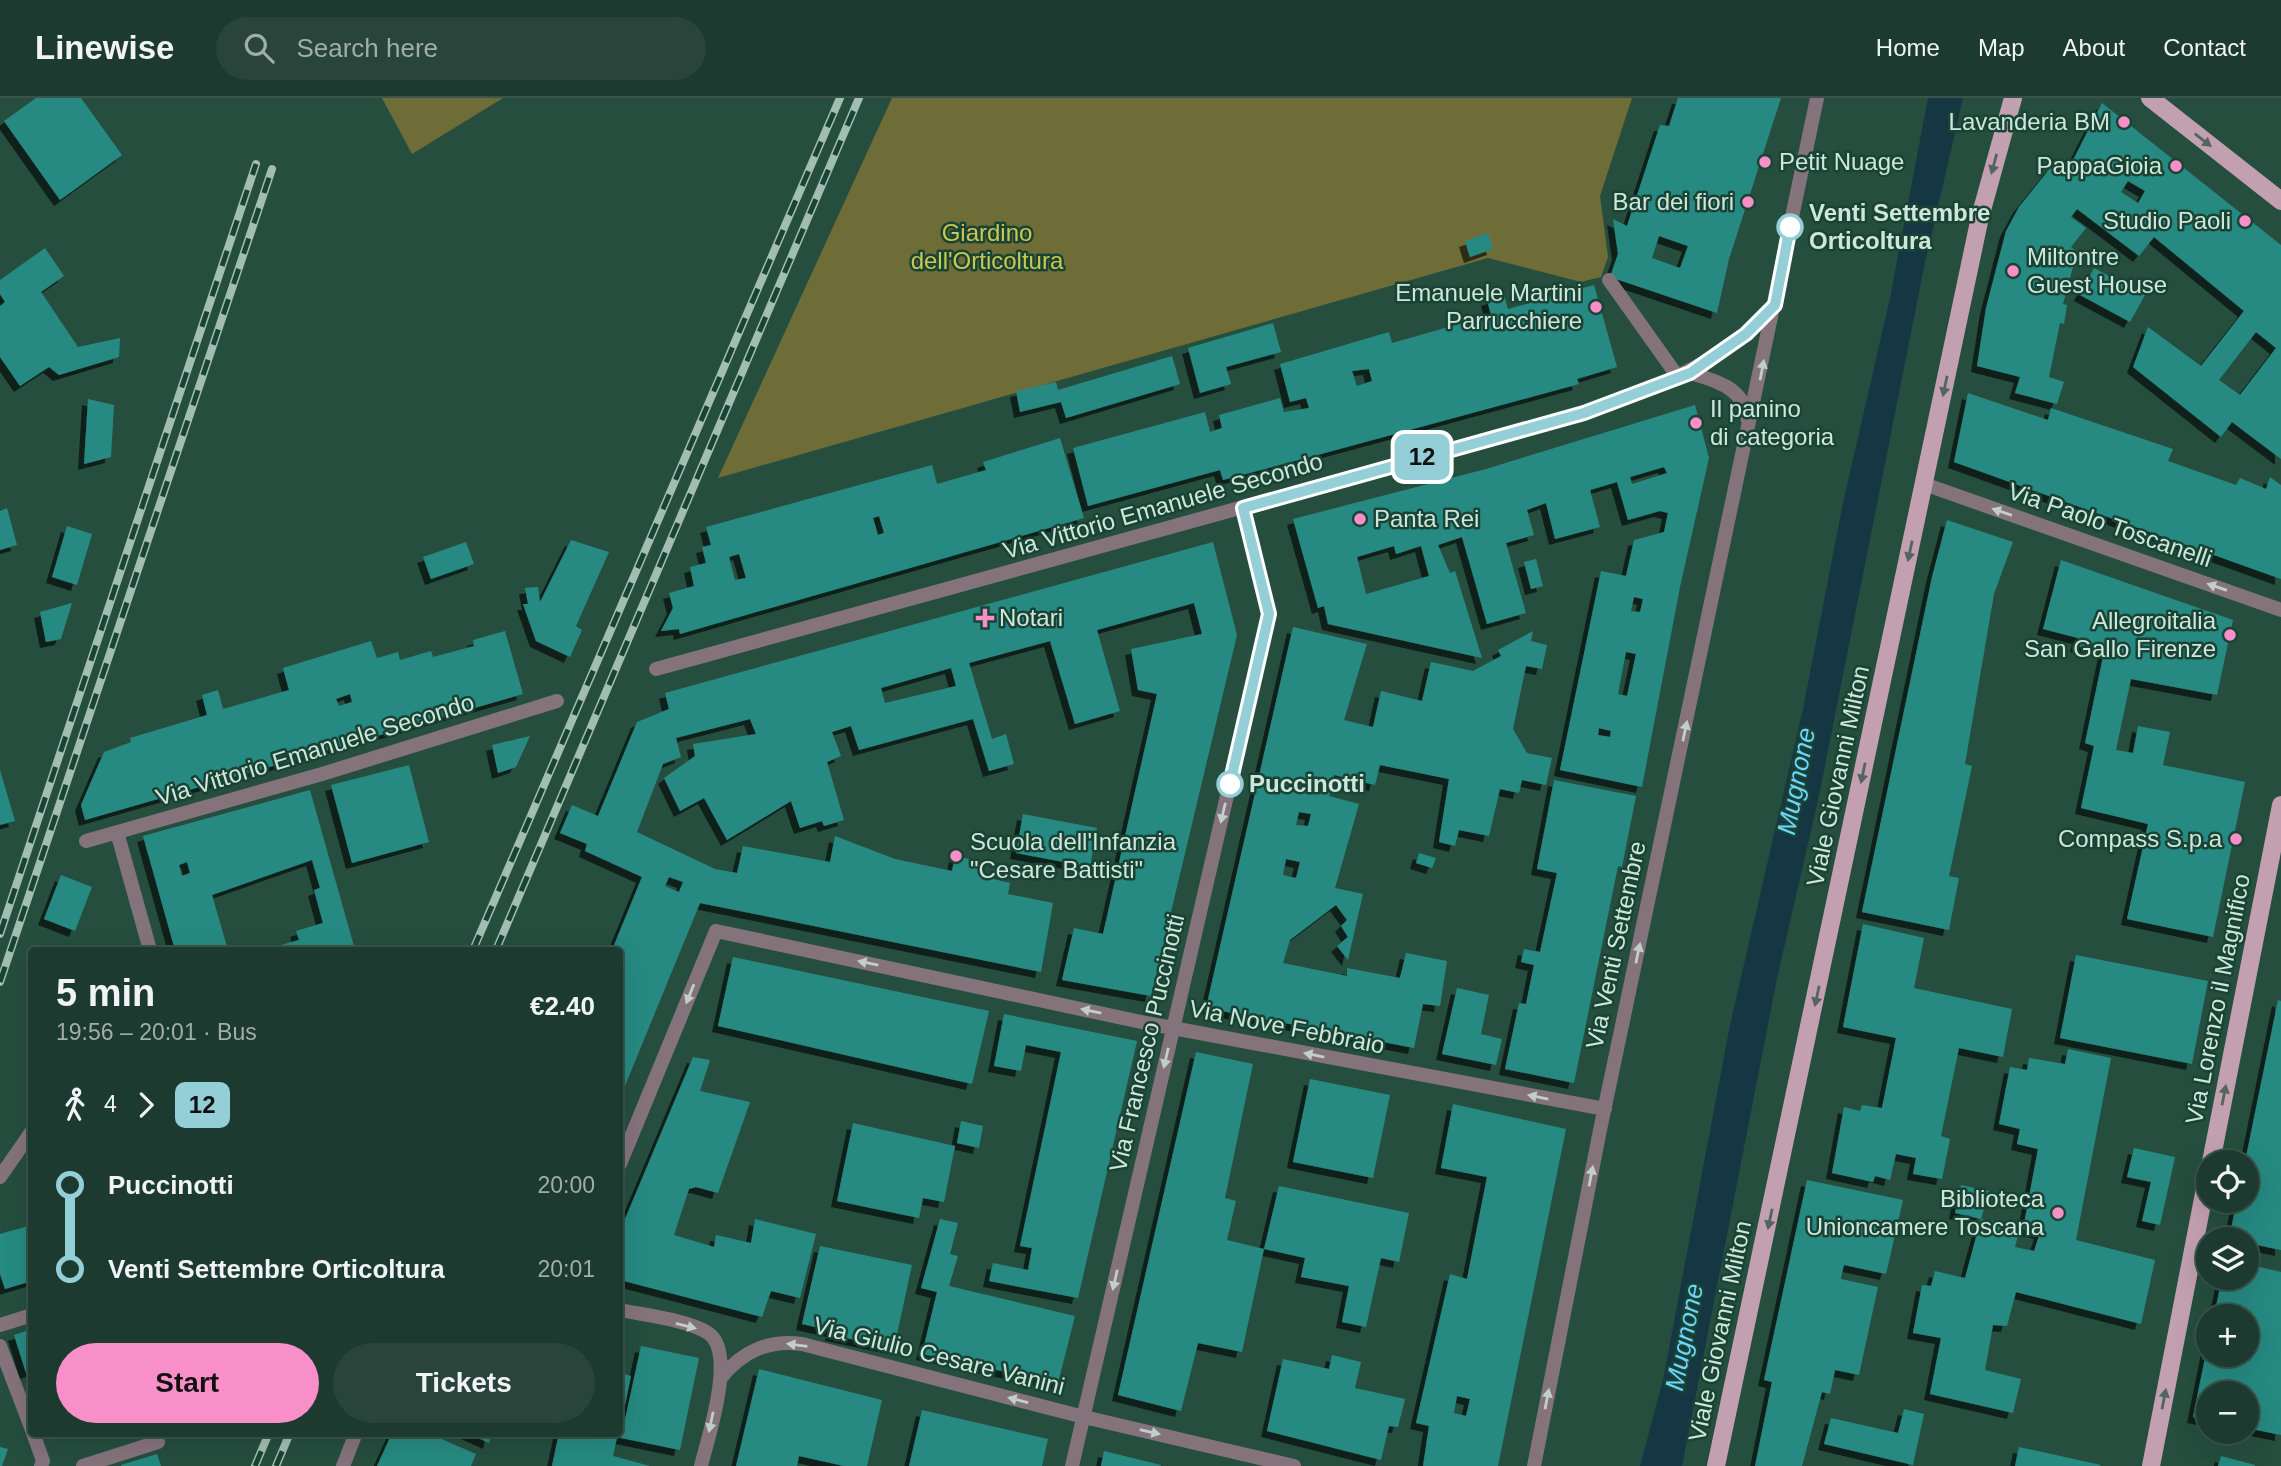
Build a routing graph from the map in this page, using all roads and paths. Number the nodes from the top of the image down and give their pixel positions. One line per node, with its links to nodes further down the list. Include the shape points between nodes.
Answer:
1 (1817, 98): 6 (street, Via Venti Settembre)
2 (2012, 98): 9 (main road, Viale Giovanni Milton, one-way to 9, via 1980,217)
3 (2150, 98): 4 (main road, one-way to 4)
4 (2281, 201)
5 (1609, 280): 7 (street)
6 (1775, 305): 7 (street, Via Vittorio Emanuele Secondo, via 1746,334); 8 (street, Via Venti Settembre, one-way to 6)
7 (1684, 375): 8 (street, Via Venti Settembre, via 1722,383 1738,395 1748,416); 10 (street, Via Vittorio Emanuele Secondo, via 1584,413)
8 (1748, 436): 19 (street, Via Venti Settembre, one-way to 8)
9 (1924, 484): 11 (street, Via Paolo Toscanelli, one-way to 9); 42 (main road, Viale Giovanni Milton, one-way to 42)
10 (1243, 508): 12 (street, Via Vittorio Emanuele Secondo); 18 (street, Via Francesco Puccinotti, one-way to 18, via 1269,614)
11 (2281, 610)
12 (656, 669)
13 (557, 701): 15 (street, Via Vittorio Emanuele Secondo)
14 (2281, 805): 21 (main road, Via Lorenzo il Magnifico, one-way to 14)
15 (117, 832): 16 (street, Via Vittorio Emanuele Secondo); 17 (street)
16 (86, 841)
17 (149, 947)
18 (1173, 1028): 19 (street, Via Nove Febbraio, one-way to 18); 22 (street, Via Nove Febbraio, one-way to 22, via 716,931); 30 (street, Via Francesco Puccinotti, one-way to 30)
19 (1605, 1109): 41 (street, Via Venti Settembre, one-way to 19)
20 (28, 1137): 23 (street)
21 (2213, 1150)
22 (623, 1157)
23 (0, 1177)
24 (2200, 1213): 43 (main road, one-way to 24)
25 (623, 1311): 29 (street, one-way to 29, via 710,1334 720,1348)
26 (28, 1316): 27 (street)
27 (0, 1325)
28 (0, 1346): 31 (street)
29 (721, 1378): 30 (street, Via Giulio Cesare Vanini, one-way to 29, via 794,1343 750,1351); 38 (street, one-way to 38)
30 (1084, 1417): 39 (street, Via Francesco Puccinotti); 40 (street, Via Giulio Cesare Vanini, one-way to 40)
31 (28, 1421)
32 (34, 1437): 35 (street)
33 (354, 1437): 37 (street)
34 (158, 1442): 36 (street)
35 (41, 1466)
36 (83, 1466)
37 (343, 1466)
38 (701, 1466)
39 (1072, 1466)
40 (1294, 1466)
41 (1534, 1466)
42 (1716, 1466)
43 (2151, 1466)

